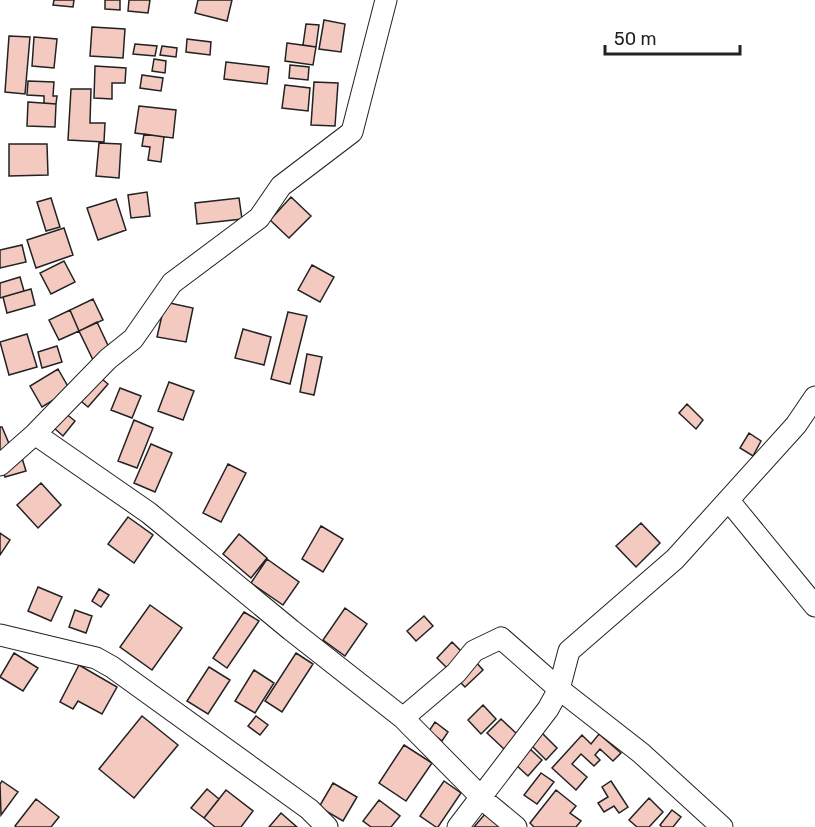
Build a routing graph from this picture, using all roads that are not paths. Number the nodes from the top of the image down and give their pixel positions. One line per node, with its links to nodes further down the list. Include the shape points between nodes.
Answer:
1 (386, 0): 3 (street, via 352,132 281,186 259,218 172,283 133,339)
2 (815, 397): 5 (street, via 796,425)
3 (34, 434): 4 (street); 9 (street, via 149,513)
4 (0, 465)
5 (729, 501): 6 (street); 8 (street, via 675,560 569,651)
6 (815, 606)
7 (0, 635): 11 (street, via 96,657 309,809)
8 (559, 689): 9 (street, via 501,638 474,651 456,673); 10 (street, via 548,709); 14 (street, via 641,753)
9 (403, 718): 10 (street)
10 (480, 796): 12 (street); 13 (street)
11 (327, 827)
12 (458, 827)
13 (516, 827)
14 (722, 827)

